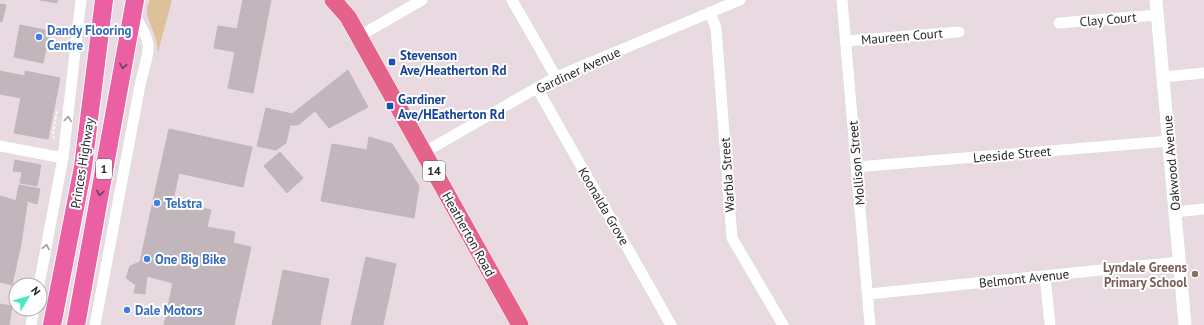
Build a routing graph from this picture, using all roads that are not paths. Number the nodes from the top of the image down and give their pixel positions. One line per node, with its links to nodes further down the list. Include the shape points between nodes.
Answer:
1 (81, 0): 25 (street, Princes Highway, one-way to 1)
2 (104, 0): 33 (highway, Princes Highway / 1, via 83,167)
3 (333, 0): 13 (main road, Heatherton Road / 14)
4 (346, 0): 13 (main road, Heatherton Road / 14, via 349,8)
5 (422, 0): 16 (street)
6 (512, 0): 19 (street)
7 (740, 0): 11 (street, Gardiner Avenue)
8 (842, 0): 17 (street, Mollison Street)
9 (1156, 0): 12 (street, Oakwood Avenue)
10 (134, 7): 34 (highway, Princes Highway / 1, one-way to 34); 35 (street, Princes Highway, via 149,45 148,56 140,85)
11 (710, 12): 19 (street, Gardiner Avenue); 38 (street, Warbla Street, via 716,28 732,238)
12 (1157, 15): 14 (street, Clay Court); 20 (street, Oakwood Avenue)
13 (348, 17): 16 (main road, Heatherton Road / 14)
14 (1059, 23)
15 (959, 32): 17 (street, Maureen Court)
16 (358, 37): 24 (main road, Heatherton Road / 14)
17 (845, 41): 26 (street, Mollison Street)
18 (1204, 73): 20 (street)
19 (556, 77): 21 (street, Gardiner Avenue)
20 (1164, 77): 22 (street, Oakwood Avenue)
21 (537, 88): 24 (street, Gardiner Avenue); 37 (street, Koonalda Grove)
22 (1168, 141): 26 (street, Leeside Street); 28 (street, Oakwood Avenue)
23 (0, 146): 25 (street)
24 (423, 153): 36 (main road, Heatherton Road / 14)
25 (63, 158): 31 (street, Princes Highway, one-way to 25)
26 (856, 167): 32 (street, Mollison Street)
27 (1204, 209): 28 (street)
28 (1175, 212): 29 (street, Oakwood Avenue)
29 (1179, 262): 30 (street, Belmont Avenue); 41 (street, Oakwood Avenue)
30 (1045, 276): 32 (street, Belmont Avenue); 40 (street)
31 (41, 277)
32 (869, 294): 39 (street, Mollison Street)
33 (52, 325)
34 (76, 325)
35 (95, 325)
36 (520, 325)
37 (671, 325)
38 (783, 325)
39 (870, 325)
40 (1050, 325)
41 (1186, 325)

